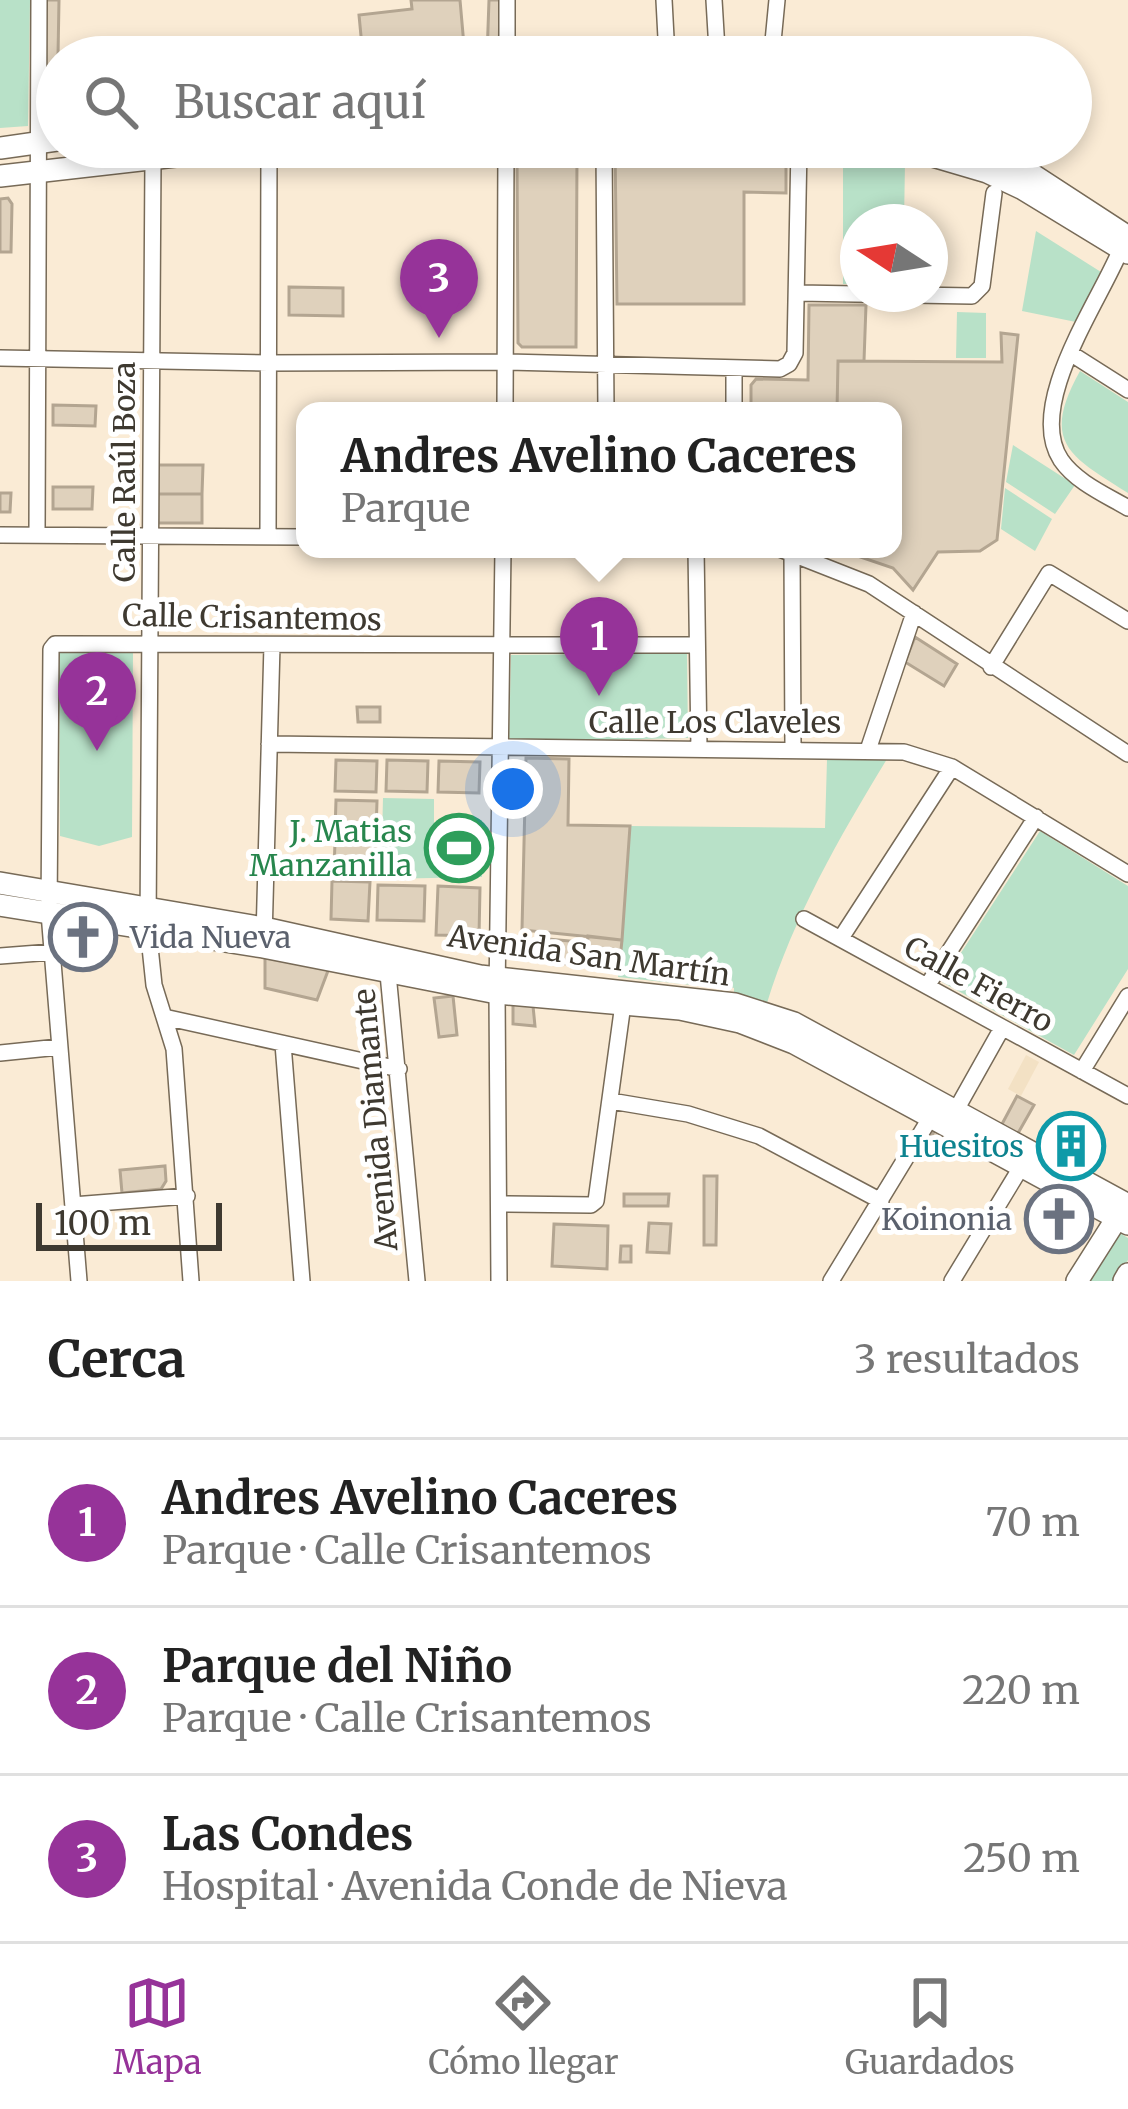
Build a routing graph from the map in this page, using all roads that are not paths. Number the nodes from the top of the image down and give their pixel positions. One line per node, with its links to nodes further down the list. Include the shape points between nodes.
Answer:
1 (39, 0): 6 (street)
2 (507, 0): 7 (street)
3 (664, 0): 8 (street)
4 (714, 0): 9 (street)
5 (777, 0): 10 (street)
6 (41, 36)
7 (506, 36)
8 (667, 36)
9 (716, 36)
10 (774, 36)
11 (36, 143): 12 (main road)
12 (0, 148)
13 (51, 168): 21 (main road)
14 (153, 168): 29 (street, Calle Raúl Boza)
15 (269, 168): 31 (street)
16 (506, 168): 30 (street)
17 (604, 168): 32 (street)
18 (799, 168): 25 (street)
19 (973, 168): 24 (main road)
20 (1018, 168): 24 (main road)
21 (38, 169): 22 (main road); 28 (street)
22 (0, 176)
23 (994, 194): 25 (street, via 976,294)
24 (1124, 252): 26 (street)
25 (798, 293): 33 (street, via 795,353 785,367)
26 (1070, 353): 34 (street); 38 (street, via 1052,418 1058,454 1083,481)
27 (0, 358): 28 (street)
28 (37, 358): 29 (street); 39 (street)
29 (152, 361): 31 (street); 43 (street, Calle Raúl Boza)
30 (506, 362): 31 (street); 32 (street); 35 (street)
31 (268, 363): 41 (street)
32 (605, 364): 33 (street); 36 (street)
33 (734, 368): 37 (street)
34 (1128, 390)
35 (505, 402)
36 (606, 402)
37 (734, 402)
38 (1128, 508)
39 (37, 534): 40 (street); 43 (street)
40 (0, 535)
41 (268, 536): 42 (street); 43 (street)
42 (296, 537)
43 (151, 538): 50 (street, Calle Raúl Boza)
44 (503, 558): 53 (street)
45 (696, 558): 52 (street)
46 (786, 558): 58 (street)
47 (804, 558): 48 (street)
48 (914, 613): 54 (street); 59 (street)
49 (1128, 621): 54 (street, via 1049,573)
50 (150, 642): 51 (street, Calle Crisantemos); 65 (street, Calle Crisantemos, via 51,649); 67 (street, Calle Raúl Boza)
51 (272, 645): 53 (street, Calle Crisantemos); 55 (street)
52 (697, 645): 53 (street, Calle Crisantemos); 57 (street)
53 (501, 646): 56 (street)
54 (991, 668): 60 (street)
55 (269, 744): 56 (street, Calle Los Claveles); 69 (street)
56 (499, 748): 57 (street, Calle Los Claveles); 74 (street)
57 (699, 748): 58 (street, Calle Los Claveles)
58 (794, 748): 59 (street, Calle Los Claveles)
59 (868, 750): 61 (street, Calle Los Claveles)
60 (1128, 754)
61 (952, 767): 62 (street, Calle Los Claveles); 70 (street)
62 (1036, 817): 63 (street, Calle Los Claveles); 75 (street)
63 (1128, 874)
64 (0, 883): 65 (main road, Avenida San Martín)
65 (50, 902): 66 (main road, Avenida San Martín); 67 (main road, Avenida San Martín); 71 (street)
66 (0, 905)
67 (148, 918): 69 (main road, Avenida San Martín); 78 (street, Calle Raúl Boza)
68 (804, 919): 70 (street, Calle Fierro)
69 (264, 937): 73 (main road, Avenida San Martín)
70 (841, 938): 75 (street, Calle Fierro)
71 (52, 952): 72 (street); 81 (street)
72 (0, 956)
73 (387, 963): 74 (main road, Avenida San Martín); 83 (street, Avenida Diamante)
74 (498, 985): 77 (main road, Avenida San Martín); 87 (main road, Avenida San Martín, via 735,1004 794,1022); 92 (street)
75 (927, 986): 79 (street, Calle Fierro)
76 (1128, 996): 84 (street)
77 (623, 1004): 86 (street); 88 (main road, Avenida San Martín, via 772,1033)
78 (164, 1017): 80 (street); 90 (street, Calle Raúl Boza)
79 (1002, 1028): 84 (street, Calle Fierro); 87 (street)
80 (283, 1044): 83 (street); 97 (street)
81 (59, 1047): 82 (street); 93 (street)
82 (0, 1053)
83 (399, 1069): 98 (street, Avenida Diamante)
84 (1082, 1071): 85 (street, Calle Fierro)
85 (1128, 1096)
86 (611, 1101): 91 (street, via 759,1136); 92 (street, via 591,1205)
87 (956, 1110): 89 (main road, Avenida San Martín)
88 (932, 1115): 89 (main road, Avenida San Martín); 91 (street)
89 (1026, 1159): 94 (main road, Avenida San Martín); 101 (street)
90 (188, 1196): 93 (street); 96 (street, Calle Raúl Boza)
91 (881, 1201): 100 (street)
92 (500, 1204): 99 (street)
93 (73, 1205): 95 (street)
94 (1126, 1210): 102 (main road)
95 (79, 1281)
96 (191, 1281)
97 (302, 1281)
98 (417, 1281)
99 (500, 1281)
100 (830, 1281)
101 (952, 1281)
102 (1077, 1281)

